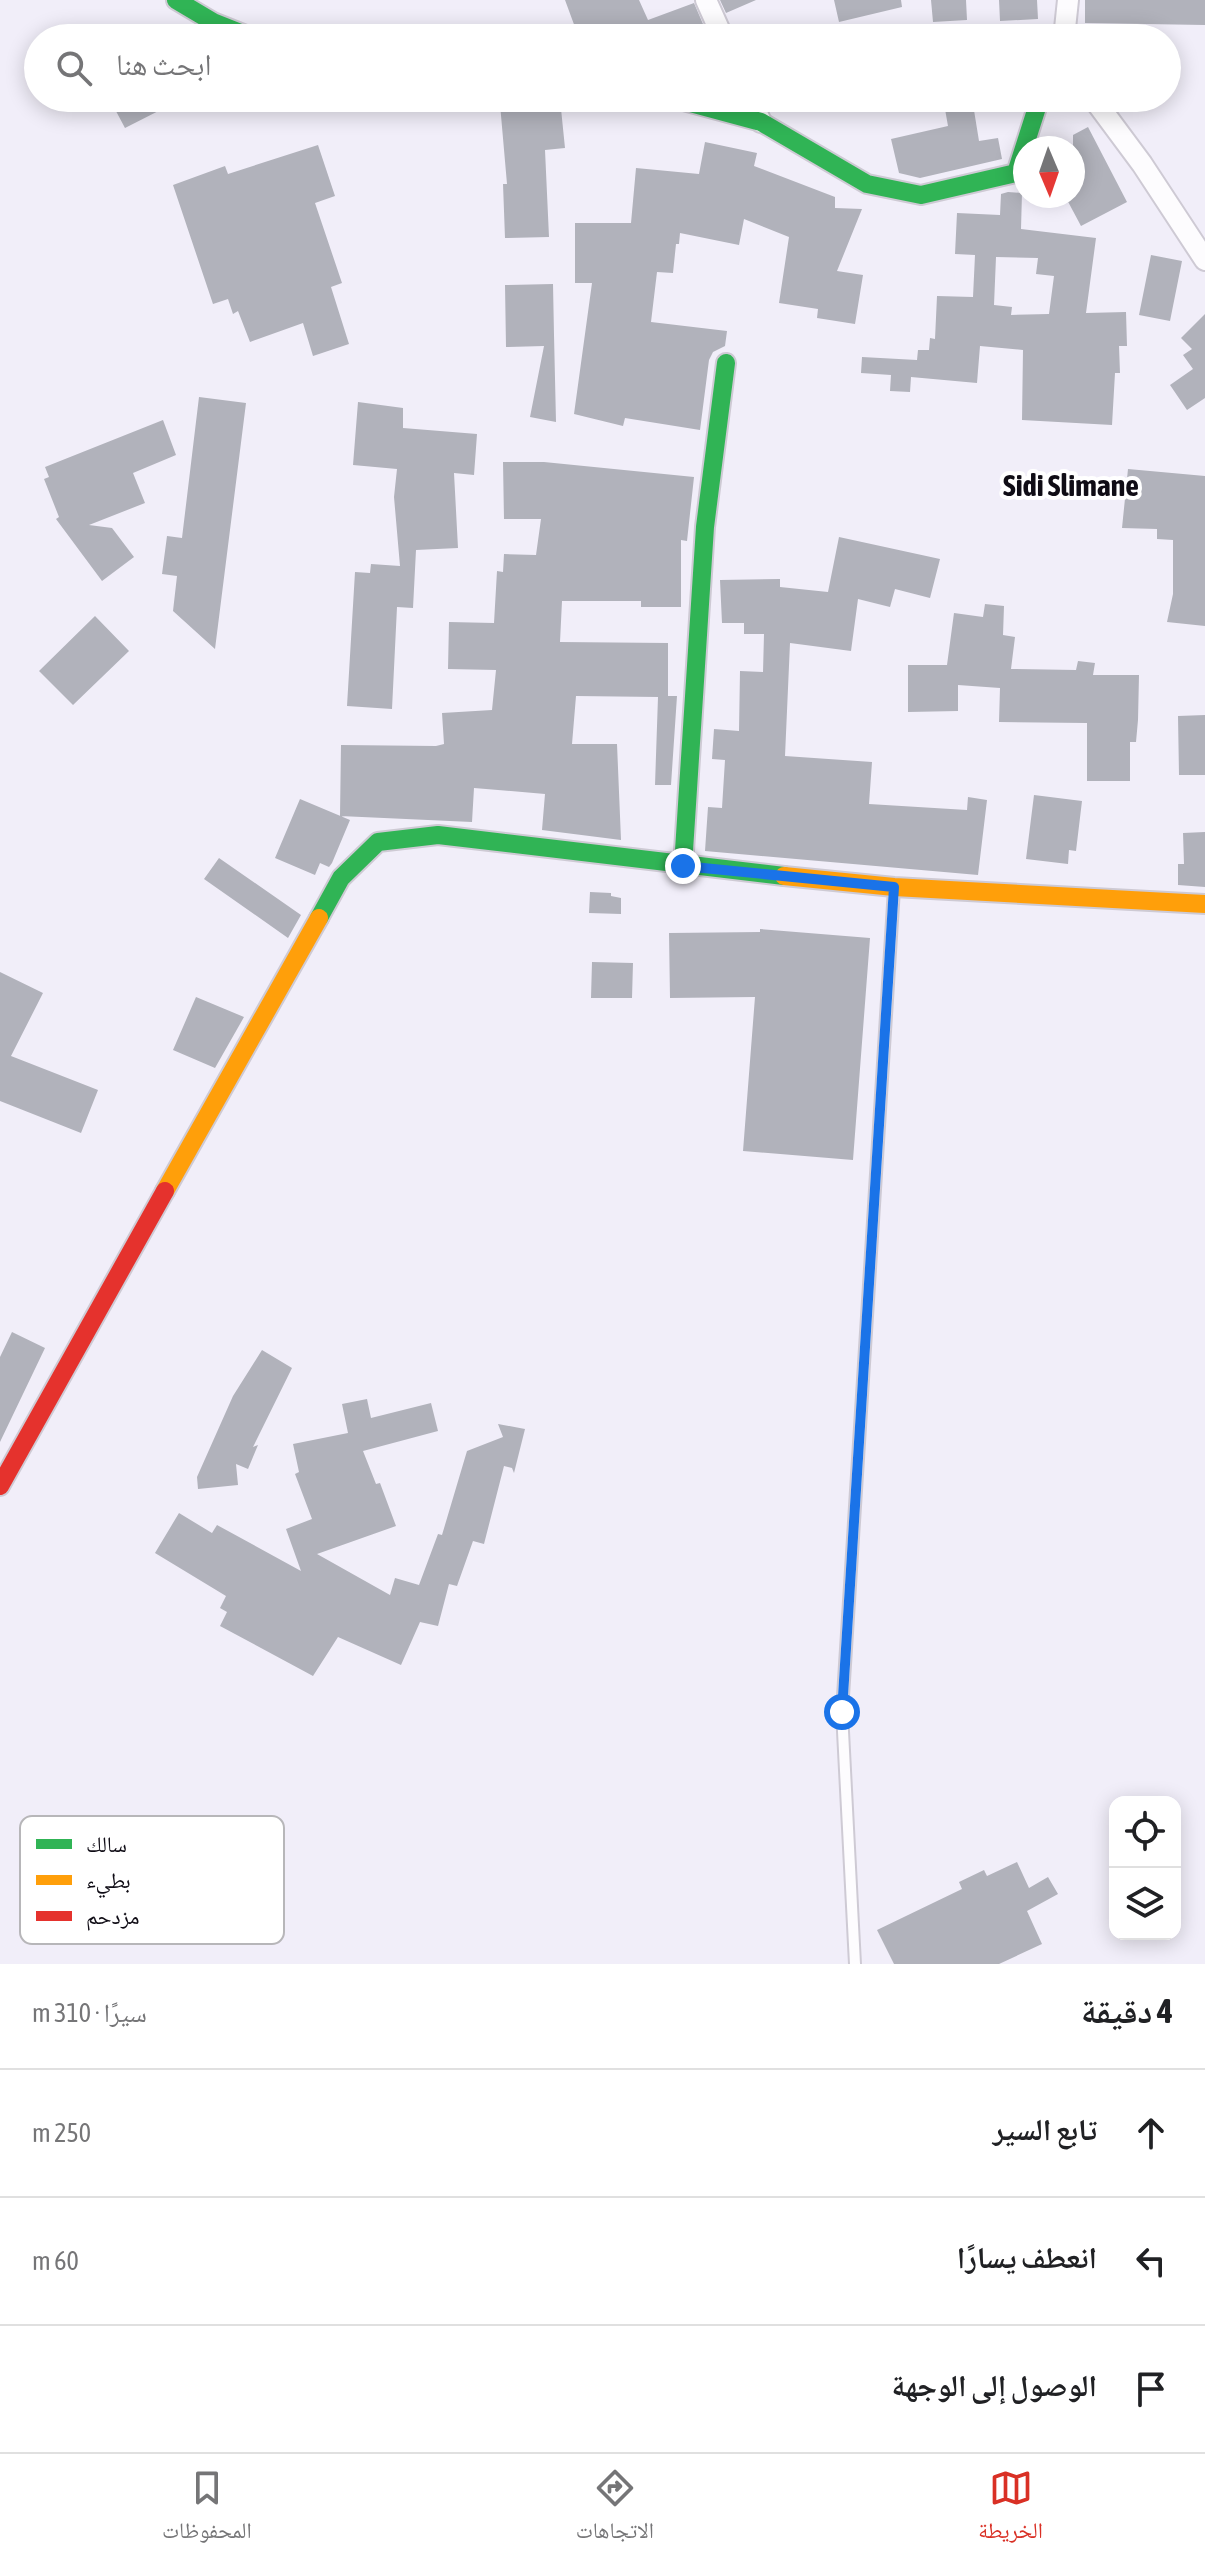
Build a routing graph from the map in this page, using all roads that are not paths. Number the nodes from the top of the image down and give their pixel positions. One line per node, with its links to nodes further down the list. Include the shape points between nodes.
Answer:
1 (176, 0): 4 (main road)
2 (706, 0): 5 (street)
3 (1068, 0): 6 (street)
4 (218, 24)
5 (717, 24)
6 (1065, 24)
7 (724, 112): 11 (main road)
8 (756, 112): 11 (street)
9 (1036, 112): 11 (main road, via 1016,173 921,195 867,184)
10 (1103, 112): 12 (street)
11 (761, 122)
12 (1205, 260)
13 (726, 363): 14 (main road, via 705,527)
14 (683, 866): 15 (main road); 17 (main road, via 438,835 378,842 341,878)
15 (894, 887): 16 (main road); 18 (lane, via 842,1712)
16 (1205, 904)
17 (0, 1486)
18 (855, 1964)

